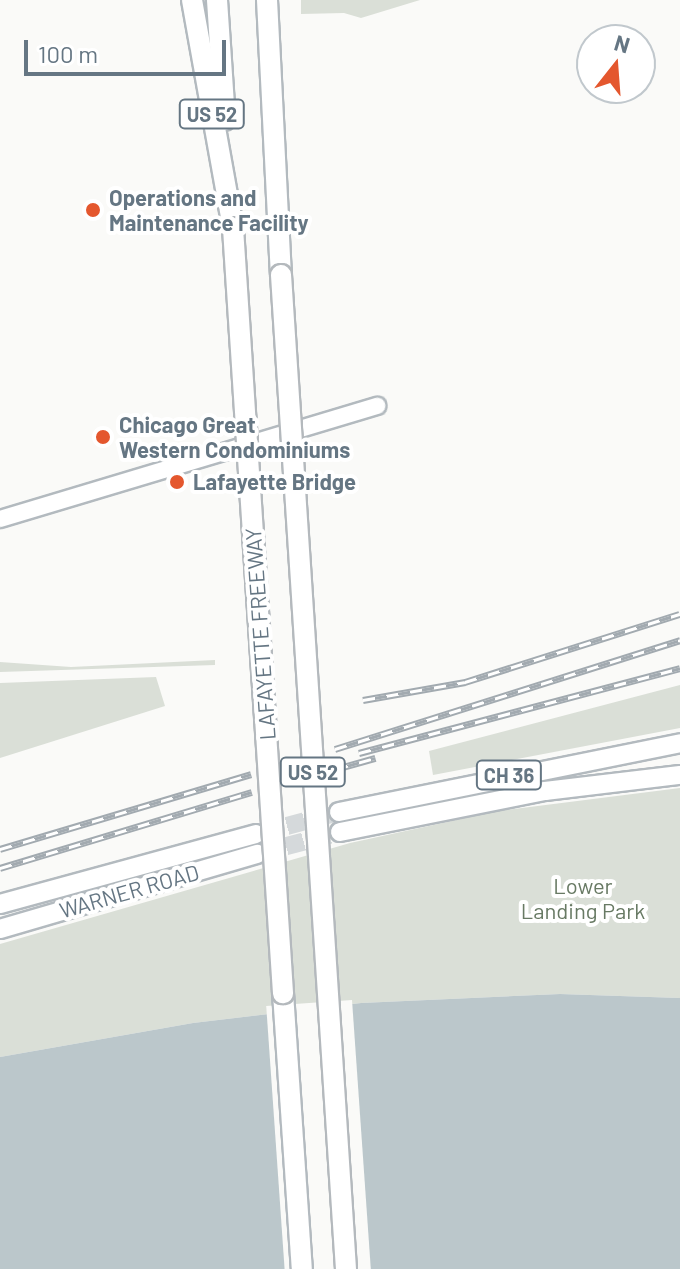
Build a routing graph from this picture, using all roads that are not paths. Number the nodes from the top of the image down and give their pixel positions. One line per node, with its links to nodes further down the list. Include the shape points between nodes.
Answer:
1 (192, 0): 7 (highway, US 52)
2 (217, 0): 7 (highway, LAFAYETTE FREEWAY)
3 (255, 0): 6 (highway, via 257,45)
4 (267, 0): 6 (highway, US 52)
5 (279, 0): 8 (highway)
6 (269, 66): 8 (highway, LAFAYETTE FREEWAY / US 52)
7 (233, 228): 19 (highway, LAFAYETTE FREEWAY / US 52, bridge)
8 (278, 229): 20 (highway, LAFAYETTE FREEWAY / US 52, bridge)
9 (377, 406): 10 (main road)
10 (0, 519)
11 (680, 743): 13 (highway, CH 36)
12 (680, 775): 14 (highway, CH 36, via 545,791)
13 (339, 812)
14 (340, 832)
15 (256, 834): 17 (highway, WARNER ROAD)
16 (257, 854): 18 (highway, WARNER ROAD)
17 (0, 904)
18 (0, 929)
19 (302, 1269)
20 (346, 1269)

